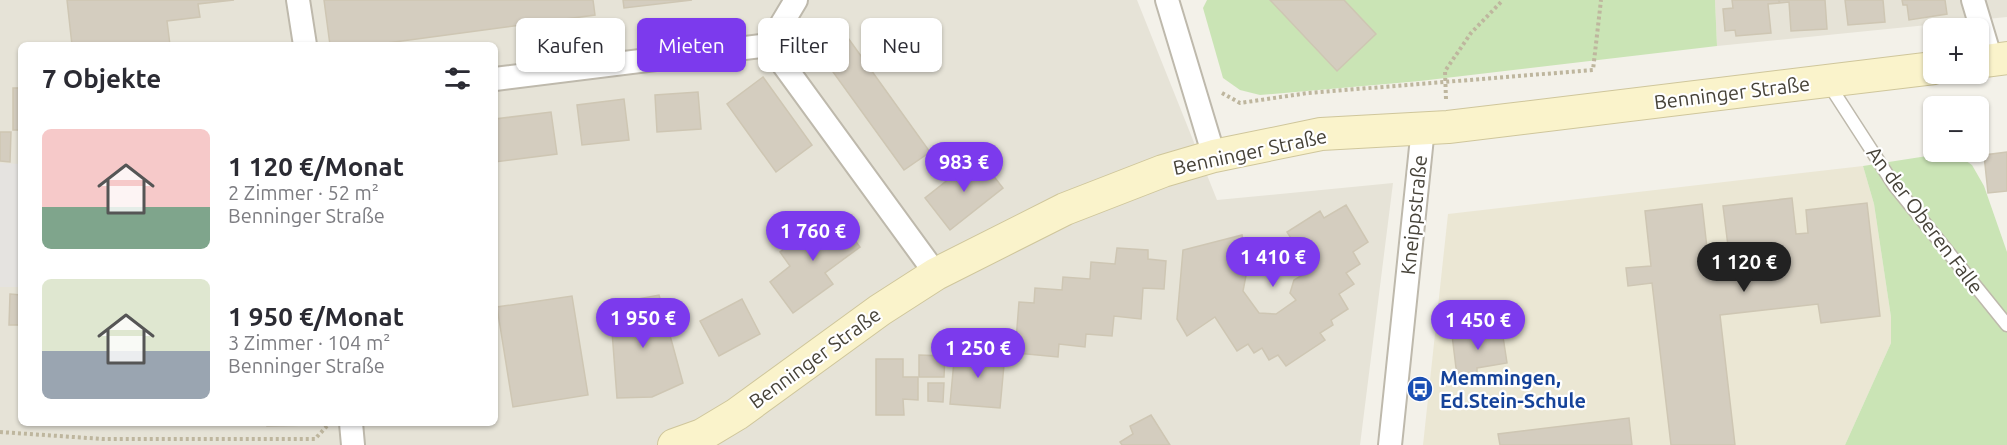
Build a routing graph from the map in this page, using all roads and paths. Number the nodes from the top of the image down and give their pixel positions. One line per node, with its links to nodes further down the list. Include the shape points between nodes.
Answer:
1 (298, 0): 8 (street)
2 (796, 0): 7 (street)
3 (1167, 0): 18 (street)
4 (1503, 0): 14 (path, via 1471,33 1445,71)
5 (1601, 0): 14 (path, via 1593,70)
6 (1974, 0): 10 (street)
7 (785, 18)
8 (305, 42)
9 (758, 46): 13 (street)
10 (1992, 60)
11 (1923, 69): 15 (street, Benninger Straße)
12 (789, 72): 19 (street)
13 (498, 79)
14 (1445, 81): 16 (path, via 1308,93 1240,104); 17 (path)
15 (1827, 82): 17 (street, Benninger Straße); 20 (lane, An der Oberen Falle, via 1894,185)
16 (1222, 92)
17 (1435, 127): 18 (street, Benninger Straße, via 1321,134); 28 (street, Kneippstraße)
18 (1214, 156): 19 (street, Benninger Straße, via 1065,209)
19 (936, 274): 27 (street, Benninger Straße, via 737,414 702,435)
20 (2007, 325)
21 (326, 426): 24 (path, via 315,439)
22 (351, 426): 26 (street)
23 (0, 432): 24 (path, via 103,439)
24 (304, 439): 25 (path)
25 (304, 445)
26 (353, 445)
27 (674, 445)
28 (1390, 445)

